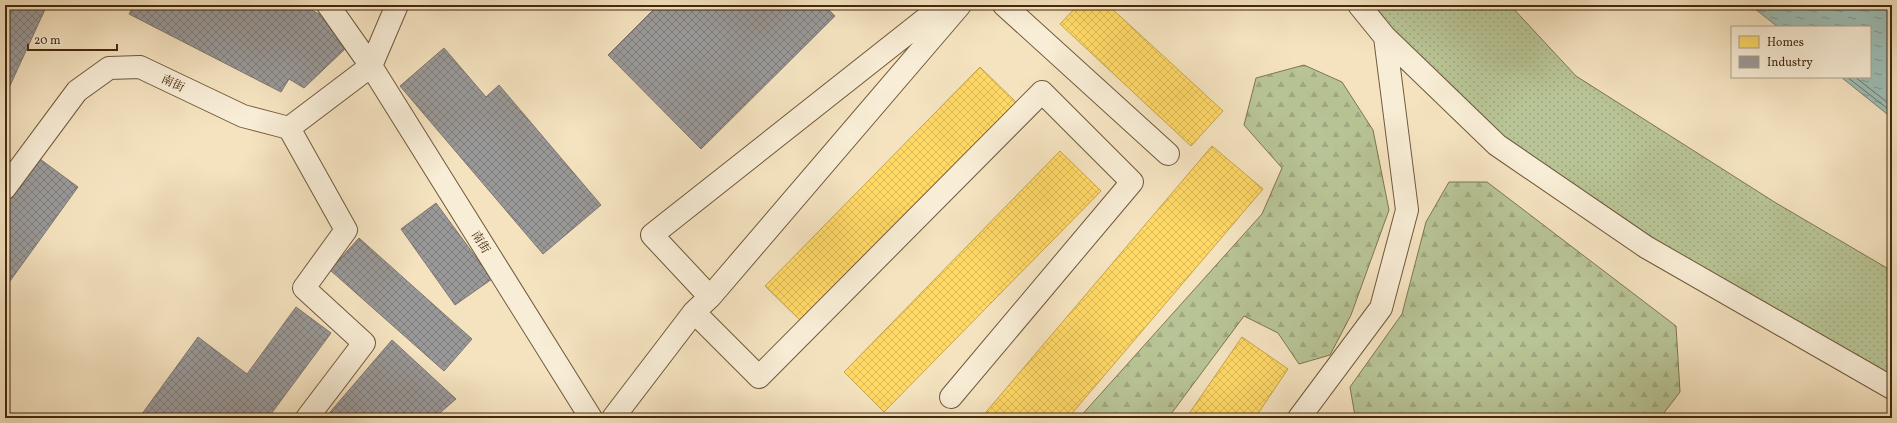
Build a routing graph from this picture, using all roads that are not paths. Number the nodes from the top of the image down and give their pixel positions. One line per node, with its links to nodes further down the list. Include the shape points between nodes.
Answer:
1 (328, 5): 8 (street, 南街)
2 (397, 5): 8 (street)
3 (944, 5): 12 (street, via 652,234)
4 (960, 5): 12 (street)
5 (1004, 5): 10 (street)
6 (1359, 5): 7 (street)
7 (1385, 37): 14 (street, via 1504,149 1646,247); 19 (street, via 1407,210 1381,308)
8 (371, 66): 9 (street); 17 (street, 南街)
9 (289, 128): 11 (street, 南街, via 243,116 140,67 109,68 77,91); 16 (street, via 346,230 304,288 364,343)
10 (1168, 154)
11 (5, 188)
12 (710, 297): 13 (street)
13 (694, 312): 15 (street, via 759,377 1042,92 1132,182); 18 (street)
14 (1892, 388)
15 (950, 397)
16 (307, 418)
17 (592, 418)
18 (613, 418)
19 (1299, 418)

